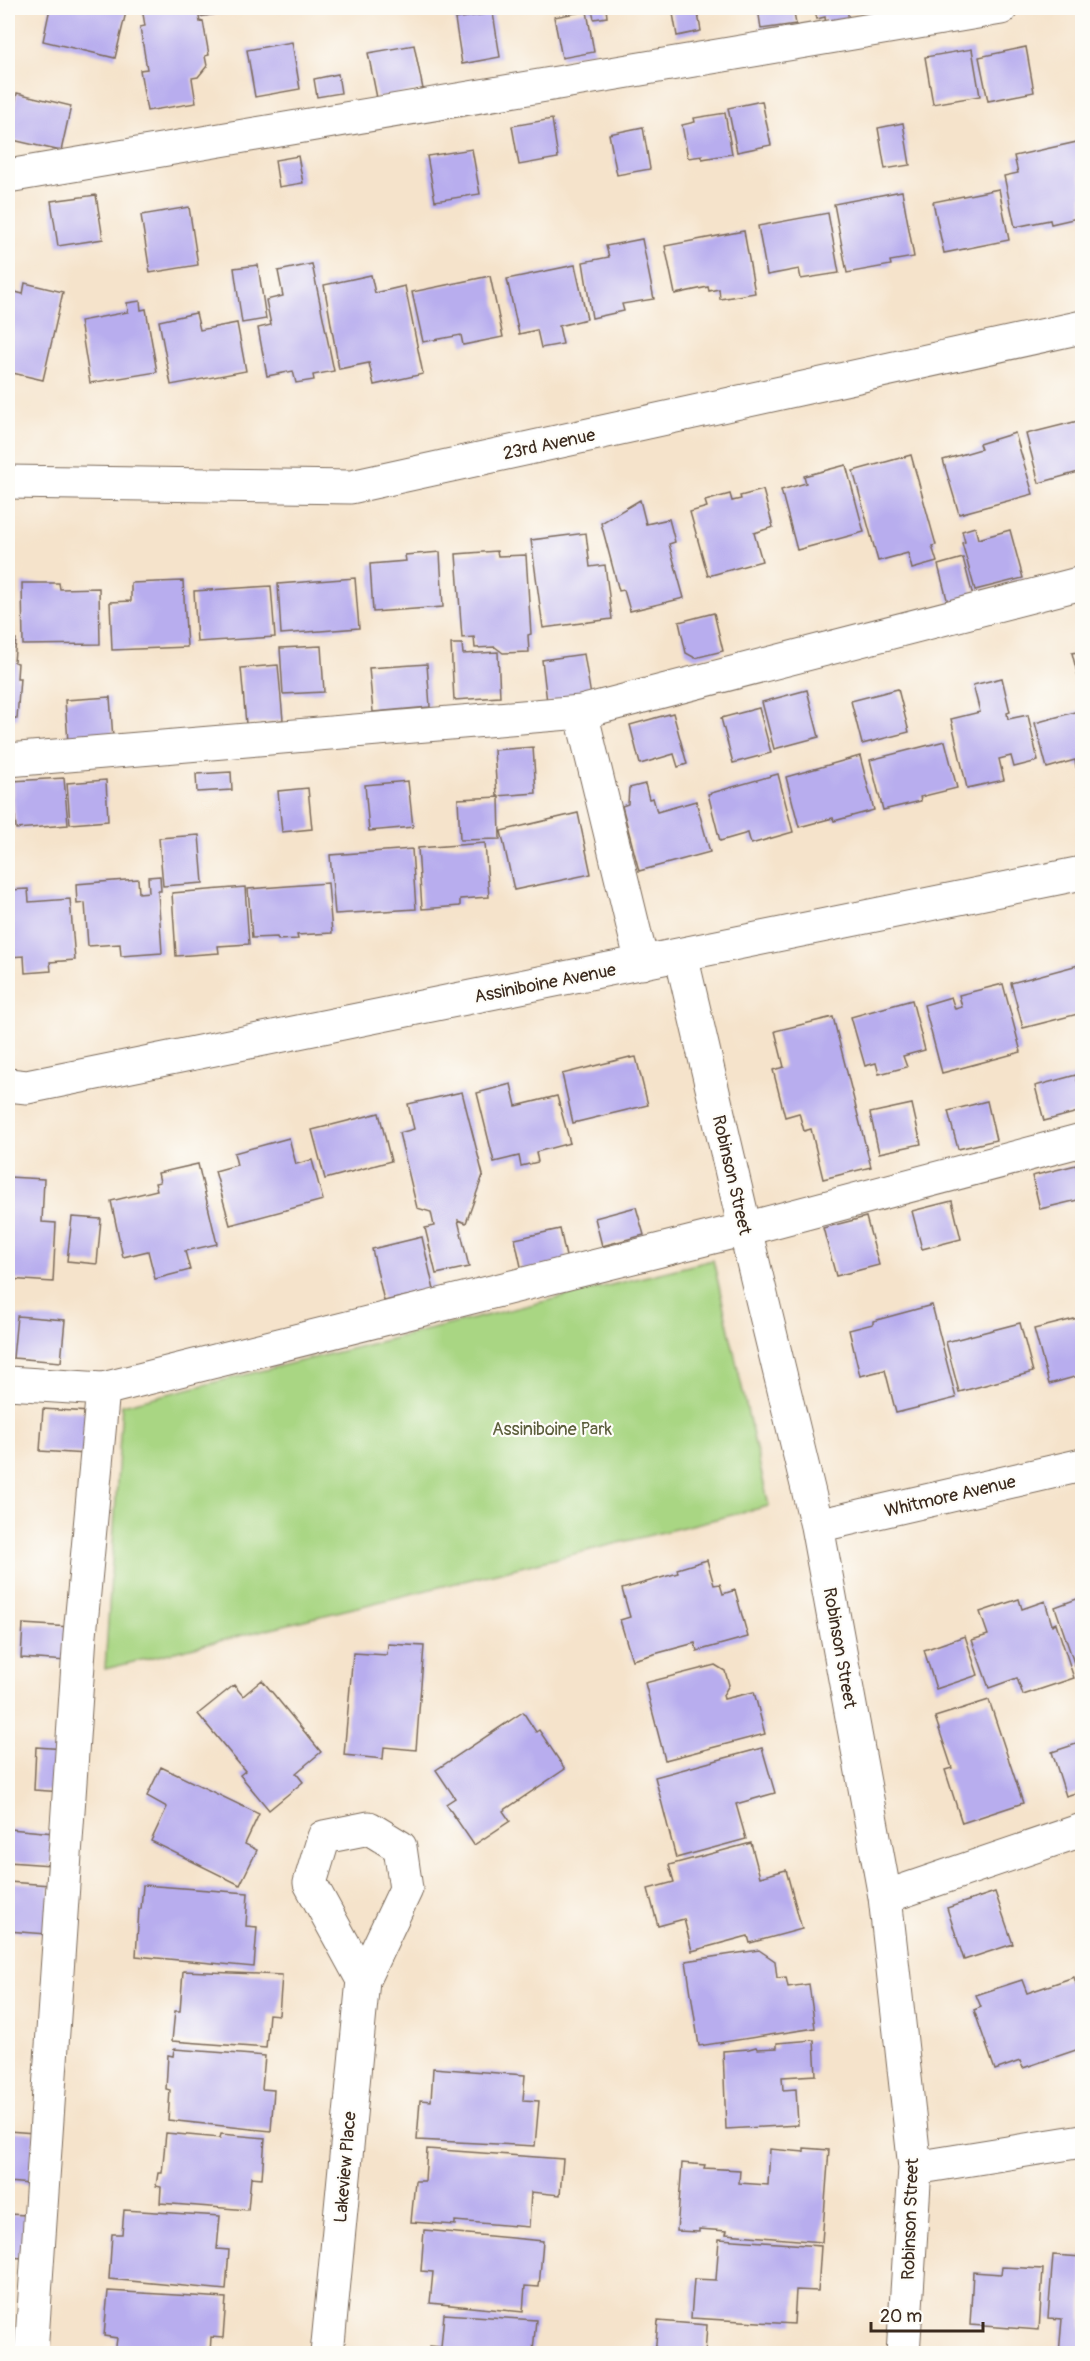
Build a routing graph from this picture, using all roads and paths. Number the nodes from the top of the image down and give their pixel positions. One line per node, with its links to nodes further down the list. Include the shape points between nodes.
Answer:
1 (1000, 8): 2 (street)
2 (8, 176)
3 (1083, 327): 4 (street, 23rd Avenue, via 351,487)
4 (8, 482)
5 (1083, 583): 6 (street)
6 (581, 712): 7 (street); 10 (street)
7 (8, 760)
8 (1083, 873): 9 (street, Assiniboine Avenue)
9 (681, 955): 10 (street, Assiniboine Avenue); 13 (street, Robinson Street)
10 (642, 963): 11 (street, Assiniboine Avenue, via 27,1087)
11 (8, 1085)
12 (1083, 1140): 13 (street)
13 (745, 1229): 15 (street); 17 (street, Robinson Street)
14 (8, 1383): 15 (street)
15 (103, 1389): 23 (street, via 79,1647)
16 (1083, 1465): 17 (street, Whitmore Avenue)
17 (817, 1526): 19 (street, Robinson Street)
18 (1083, 1830): 19 (street)
19 (885, 1897): 22 (street, Robinson Street)
20 (363, 1980): 24 (street, Lakeview Place)
21 (1083, 2141): 22 (street)
22 (915, 2168): 25 (street, Robinson Street)
23 (31, 2354)
24 (327, 2354)
25 (903, 2354)

